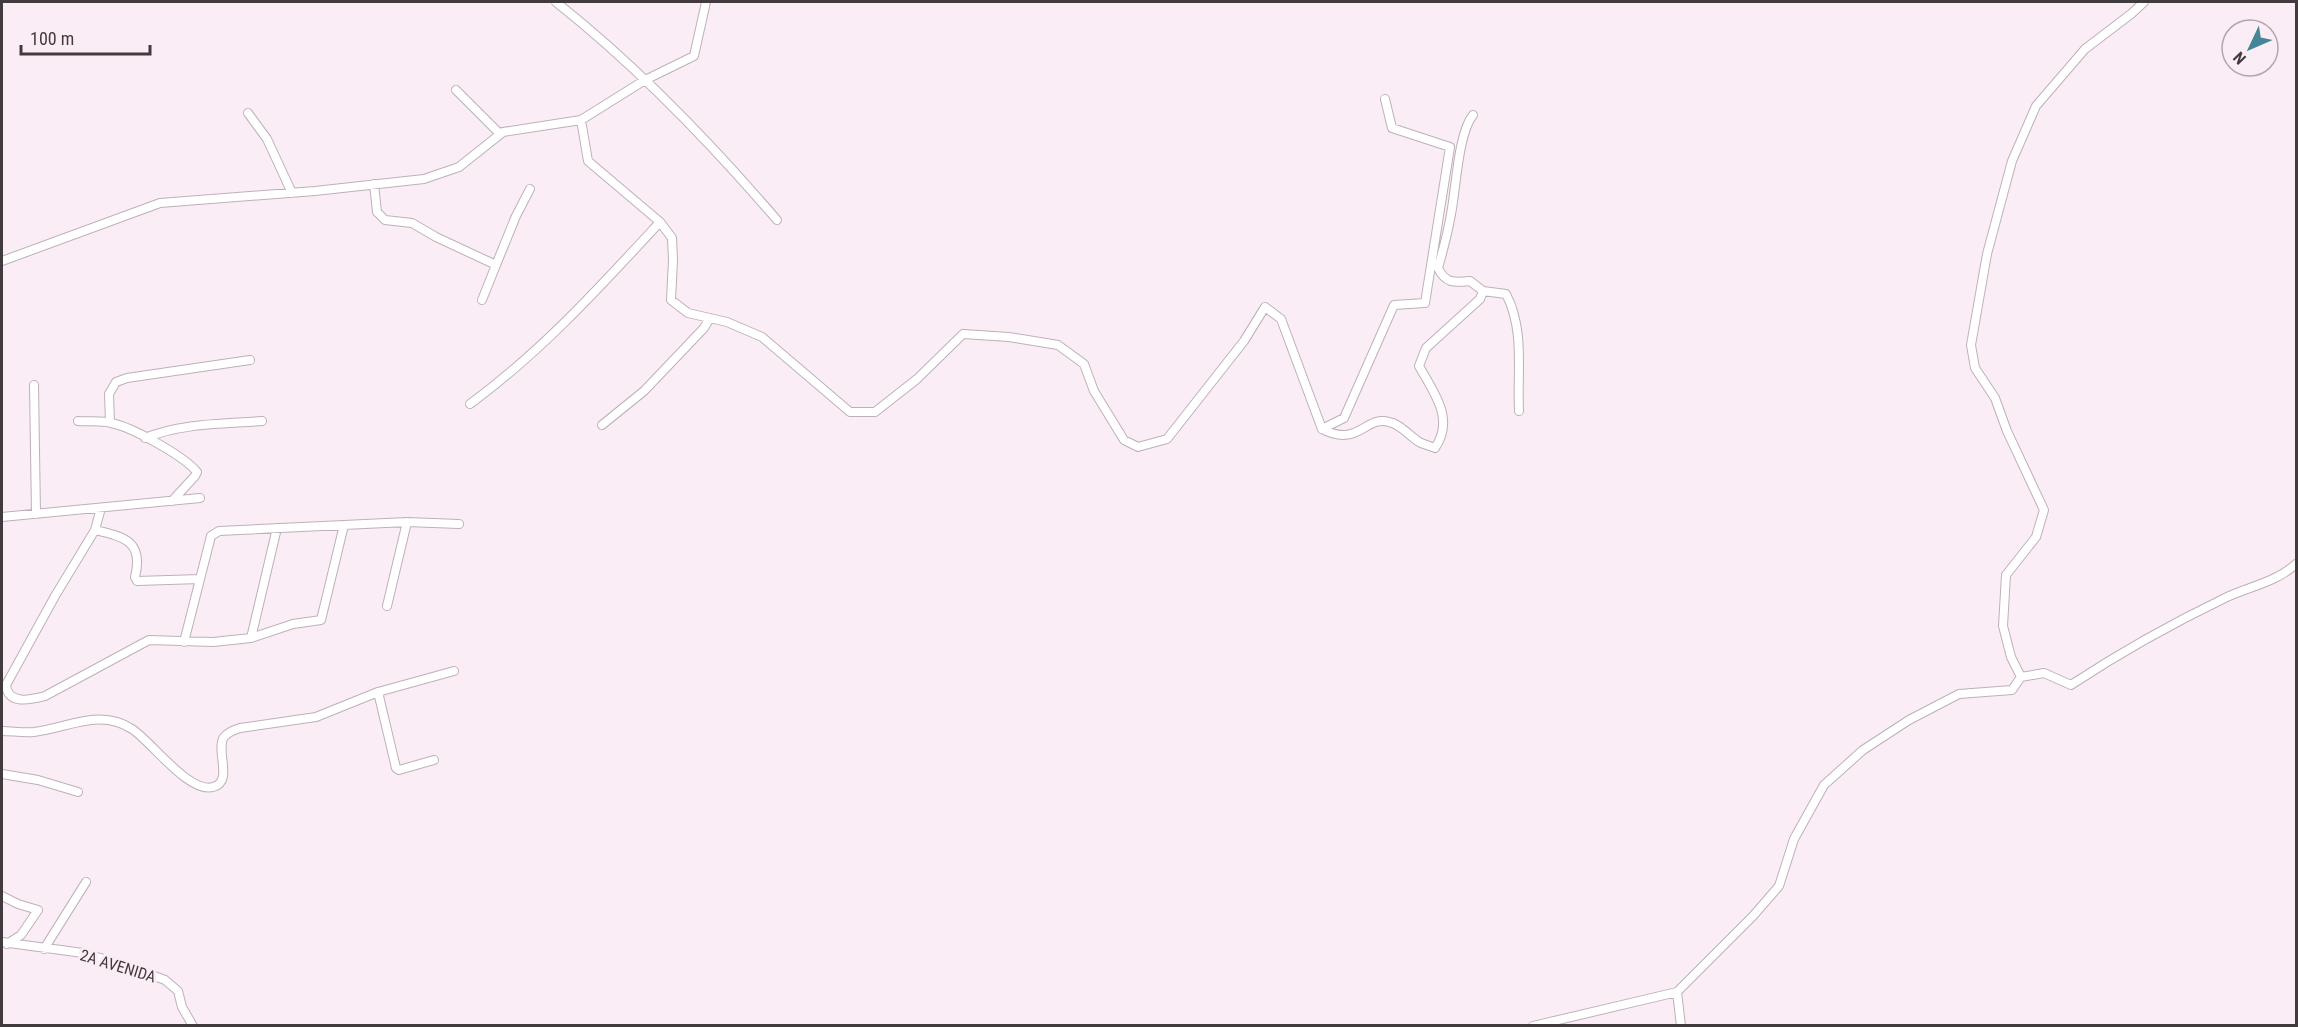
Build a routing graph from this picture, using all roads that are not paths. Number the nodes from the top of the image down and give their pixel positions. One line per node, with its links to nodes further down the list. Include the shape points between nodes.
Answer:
1 (556, 2): 4 (street)
2 (706, 2): 4 (street, via 694,56)
3 (2144, 2): 47 (street, via 2085,48 2036,106 2012,161 1987,254 1971,345 1975,368 1995,398 2044,510 2036,537 2006,575 2003,626)
4 (645, 80): 9 (street); 14 (street, via 725,159)
5 (456, 90): 10 (street)
6 (1385, 99): 29 (street, via 1392,128 1450,147 1425,303 1394,305 1344,418)
7 (248, 113): 13 (street, via 267,139)
8 (1473, 115): 18 (street, via 1459,160 1447,238 1438,268 1442,277 1452,283 1470,281)
9 (581, 120): 10 (street); 15 (street, via 588,161)
10 (499, 133): 11 (street, via 459,167 424,179)
11 (374, 184): 13 (street); 17 (street, via 377,212 385,220 412,223)
12 (530, 189): 17 (street)
13 (292, 193): 16 (street, via 160,203)
14 (777, 220)
15 (660, 222): 20 (street, via 672,238 671,300 688,313); 23 (street, via 528,359)
16 (2, 261)
17 (496, 265): 19 (street)
18 (1483, 291): 24 (street, via 1506,294 1514,309); 29 (street, via 1480,299 1426,348 1419,366 1442,408 1443,436 1435,448 1389,422 1337,436)
19 (482, 300)
20 (710, 318): 28 (street, via 644,391); 29 (street, via 762,337 850,412 875,412 917,379 963,334 1058,345 1084,363 1094,391 1124,440 1138,447 1167,439 1265,307 1281,319)
21 (250, 360): 27 (street, via 116,382 109,394)
22 (34, 385): 34 (street)
23 (470, 404)
24 (1519, 411)
25 (78, 421): 27 (street)
26 (262, 421): 30 (street, via 196,426)
27 (111, 422): 30 (street)
28 (602, 425)
29 (1322, 429)
30 (145, 438): 32 (street, via 175,453 197,472)
31 (200, 498): 32 (street)
32 (172, 501): 33 (street)
33 (101, 508): 34 (street); 40 (street)
34 (36, 514): 35 (street)
35 (2, 517)
36 (407, 522): 37 (street); 38 (street); 43 (street)
37 (459, 524)
38 (344, 525): 39 (street); 44 (street, via 321,620 293,624)
39 (277, 528): 42 (street, via 227,530 211,536); 44 (street)
40 (95, 530): 42 (street, via 133,544 138,582); 45 (street, via 6,685 6,692 18,700 32,700 149,640)
41 (2296, 564): 47 (street, via 2284,575 2229,596 2122,652 2072,685 2044,673)
42 (200, 579): 45 (street)
43 (387, 606)
44 (251, 638): 45 (street)
45 (184, 642)
46 (453, 671): 48 (street)
47 (2021, 677): 57 (street, via 2012,690 1959,694 1909,720 1863,750 1824,785 1794,839 1779,886)
48 (378, 692): 49 (street, via 316,717 230,732 221,747 220,783 206,788 175,770 132,729 115,721 98,718 34,732); 50 (street, via 396,768)
49 (2, 731)
50 (434, 760)
51 (2, 774): 52 (street)
52 (78, 792)
53 (86, 882): 56 (street)
54 (2, 896): 55 (street, via 39,910 21,935)
55 (4, 943): 56 (street, 2A AVENIDA)
56 (44, 948): 58 (street, 2A AVENIDA, via 83,953 165,980 178,991)
57 (1677, 992): 59 (street); 60 (street)
58 (193, 1026)
59 (1533, 1026)
60 (1681, 1026)

